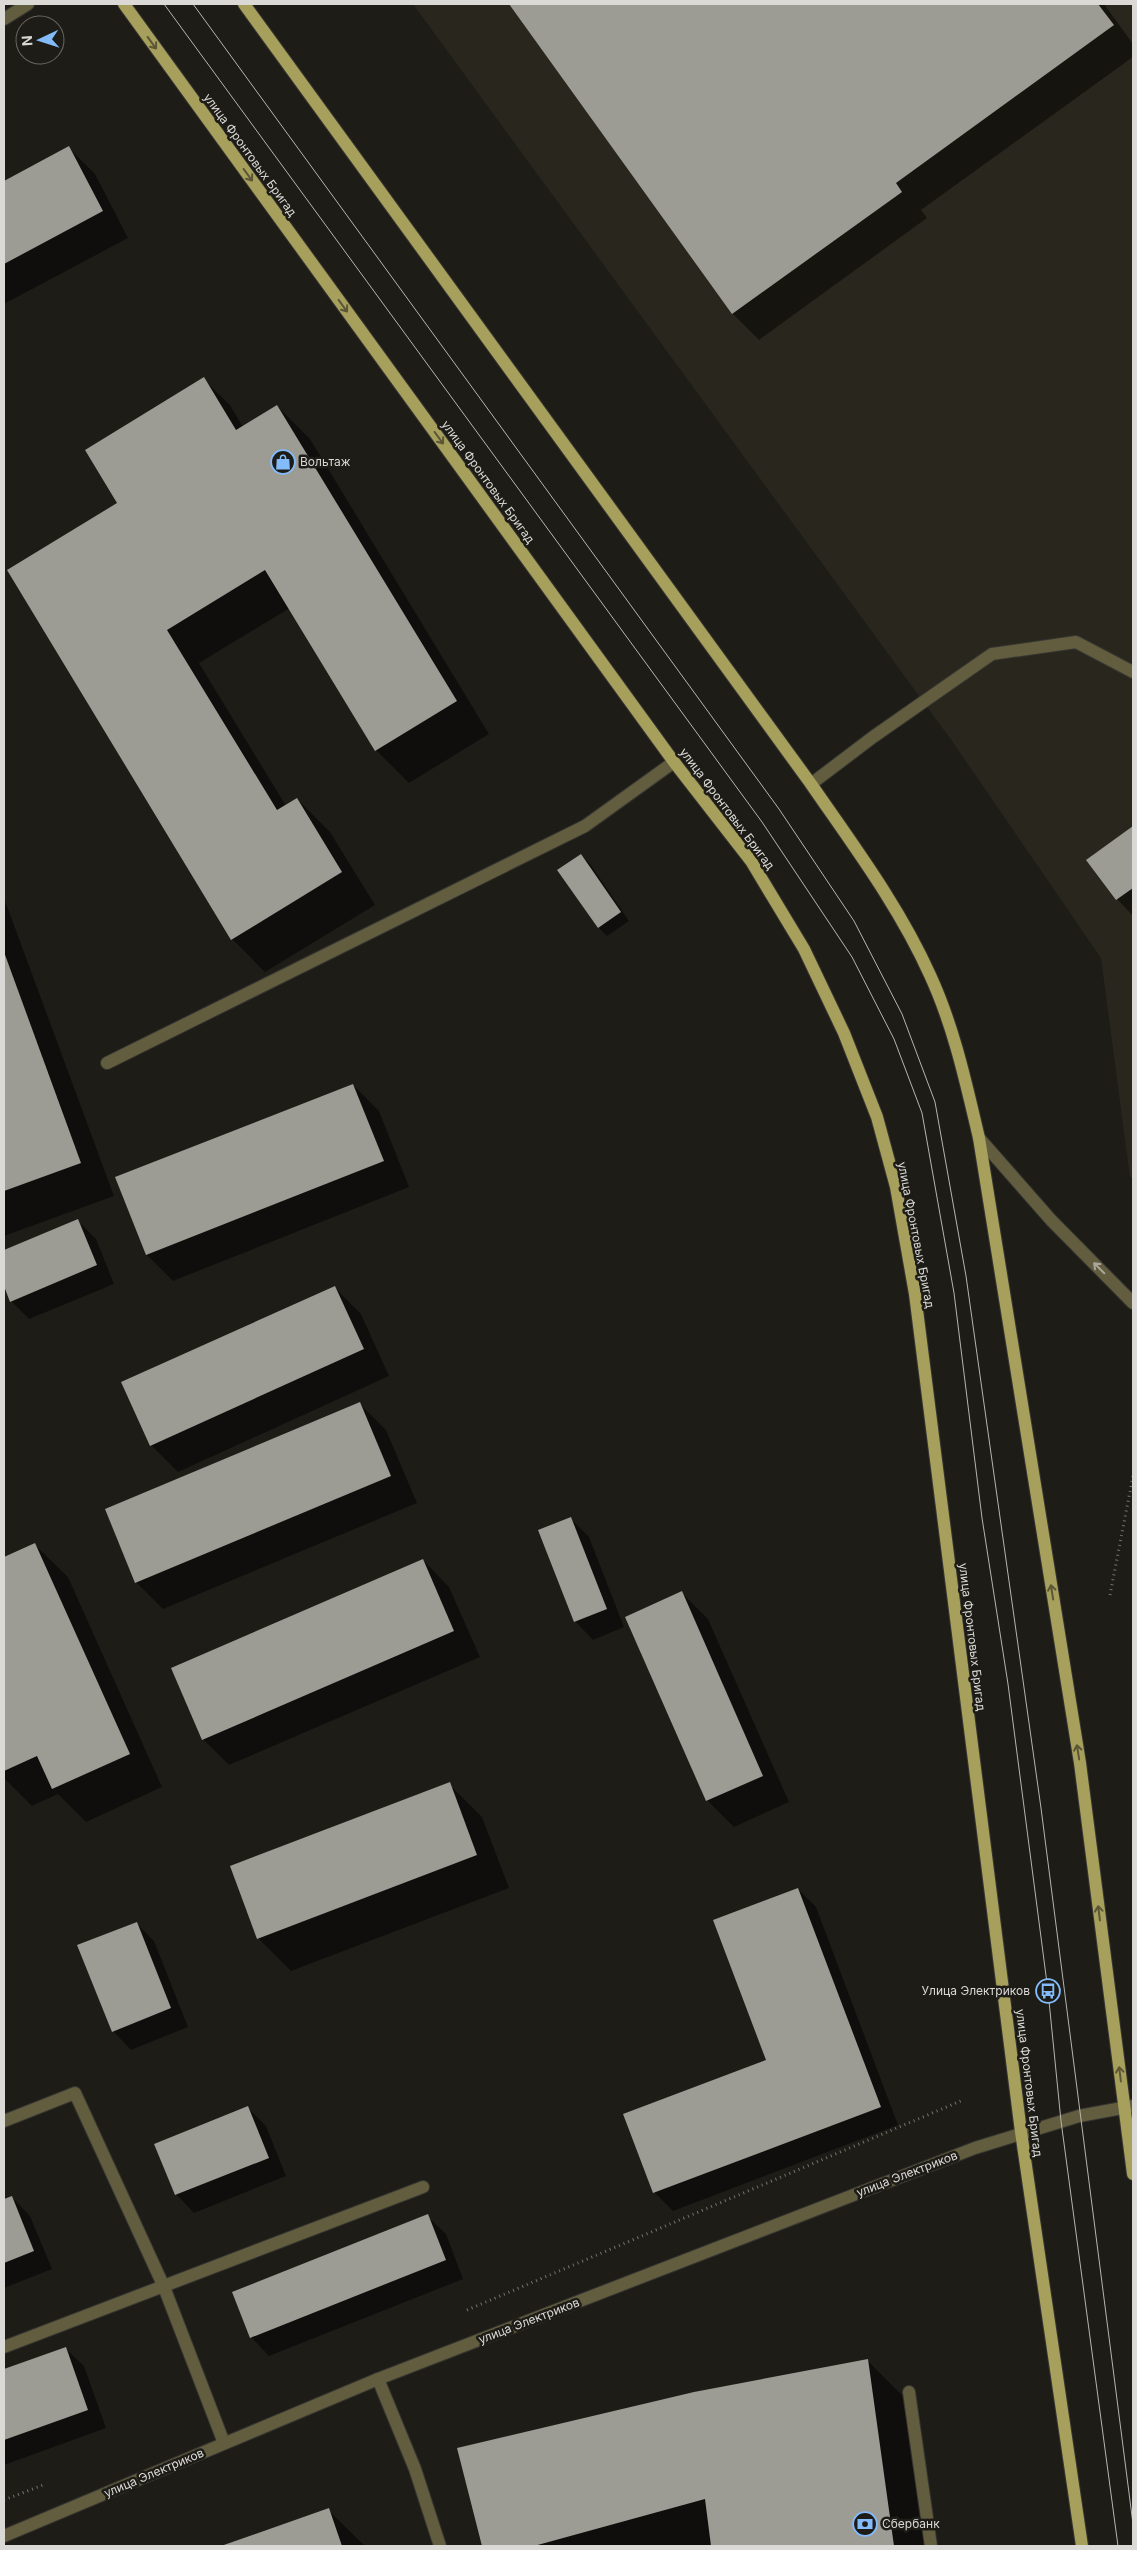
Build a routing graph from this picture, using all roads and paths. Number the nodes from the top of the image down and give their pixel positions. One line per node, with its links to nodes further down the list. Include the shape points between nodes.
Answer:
1 (28, 4): 4 (lane)
2 (124, 4): 6 (main road, улица Фронтовых Бригад, one-way to 6)
3 (244, 4): 7 (main road)
4 (4, 19)
5 (1133, 672): 7 (lane, via 1076,642 992,654)
6 (674, 762): 8 (lane, via 585,826); 16 (main road, улица Фронтовых Бригад, via 751,861 804,949 844,1033 877,1117 896,1188 915,1294)
7 (811, 784): 9 (main road, via 880,884 930,974 959,1053)
8 (107, 1063)
9 (979, 1138): 10 (lane, one-way to 9, via 1052,1220); 14 (main road, one-way to 9, via 1080,1763)
10 (1133, 1302)
11 (1133, 1476): 12 (path)
12 (1110, 1595)
13 (963, 2100): 20 (path)
14 (1129, 2107): 16 (lane, улица Электриков); 17 (main road)
15 (4, 2121): 19 (lane, via 75,2093)
16 (1021, 2132): 22 (lane, улица Электриков); 30 (main road, улица Фронтовых Бригад)
17 (1133, 2174)
18 (423, 2187): 19 (lane)
19 (164, 2287): 21 (lane); 24 (lane)
20 (460, 2313)
21 (4, 2346)
22 (378, 2379): 24 (lane, улица Электриков); 28 (lane, via 415,2469)
23 (909, 2392): 29 (lane)
24 (224, 2443): 27 (lane, улица Электриков)
25 (49, 2482): 26 (path)
26 (4, 2500)
27 (4, 2536)
28 (440, 2546)
29 (931, 2546)
30 (1082, 2546)

